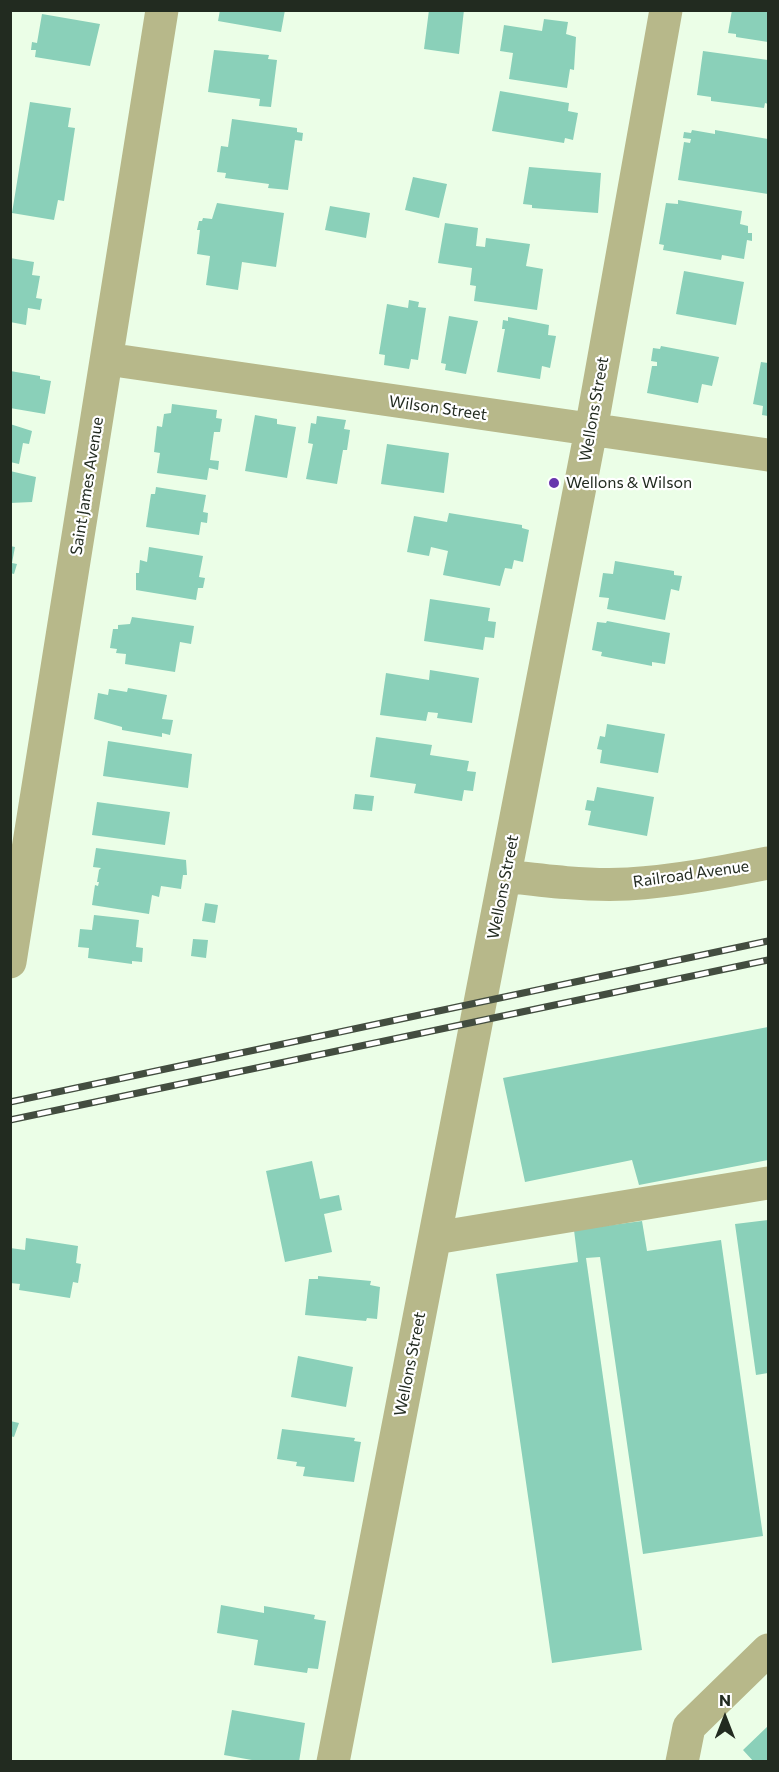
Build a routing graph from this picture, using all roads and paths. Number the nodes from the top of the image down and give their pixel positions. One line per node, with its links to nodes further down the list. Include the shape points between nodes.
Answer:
1 (162, 10): 3 (street, Saint James Avenue)
2 (666, 10): 4 (street, Wellons Street)
3 (107, 358): 4 (street, Wilson Street); 8 (street, Saint James Avenue)
4 (591, 430): 5 (street, Wilson Street); 7 (street, Wellons Street)
5 (768, 455)
6 (768, 863): 7 (street, Railroad Avenue, via 694,877 626,884 559,883)
7 (505, 876): 10 (street, Wellons Street)
8 (10, 962)
9 (768, 1183): 10 (street)
10 (435, 1238): 12 (street, Wellons Street)
11 (768, 1650): 13 (street, via 689,1727)
12 (333, 1761)
13 (682, 1761)

